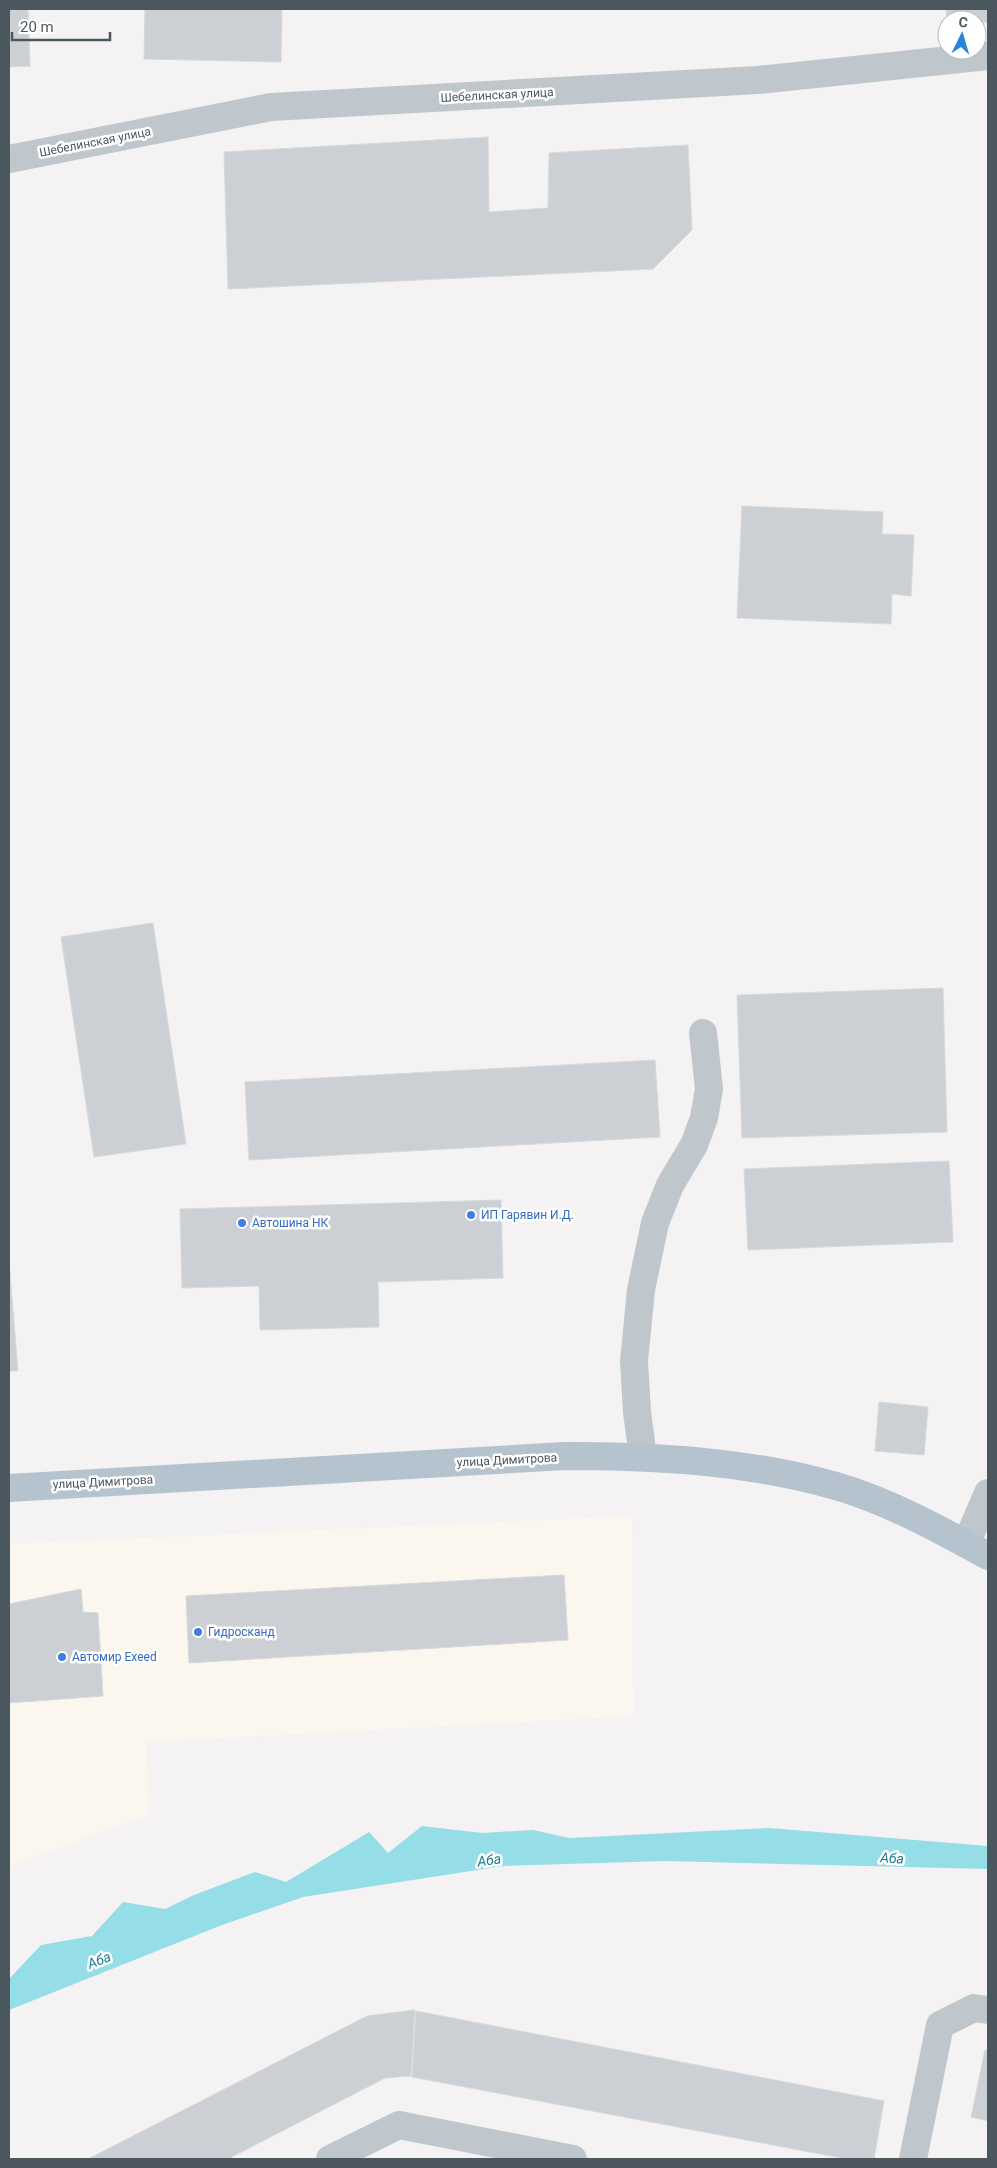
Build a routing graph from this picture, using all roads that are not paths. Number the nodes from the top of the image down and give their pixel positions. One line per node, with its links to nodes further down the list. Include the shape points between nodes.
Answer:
1 (988, 56): 2 (street, Шебелинская улица, via 758,80 271,107)
2 (9, 159)
3 (703, 1033): 4 (street, via 709,1089 704,1118 655,1223 641,1290 634,1361)
4 (644, 1457): 5 (main road, улица Димитрова, via 565,1456); 7 (main road, улица Димитрова, via 749,1467 837,1486 921,1520)
5 (9, 1488)
6 (988, 1493): 7 (street)
7 (977, 1550)
8 (988, 2010): 11 (street, via 974,2008 940,2025)
9 (330, 2159): 10 (street, via 399,2125)
10 (573, 2159)
11 (913, 2159)

